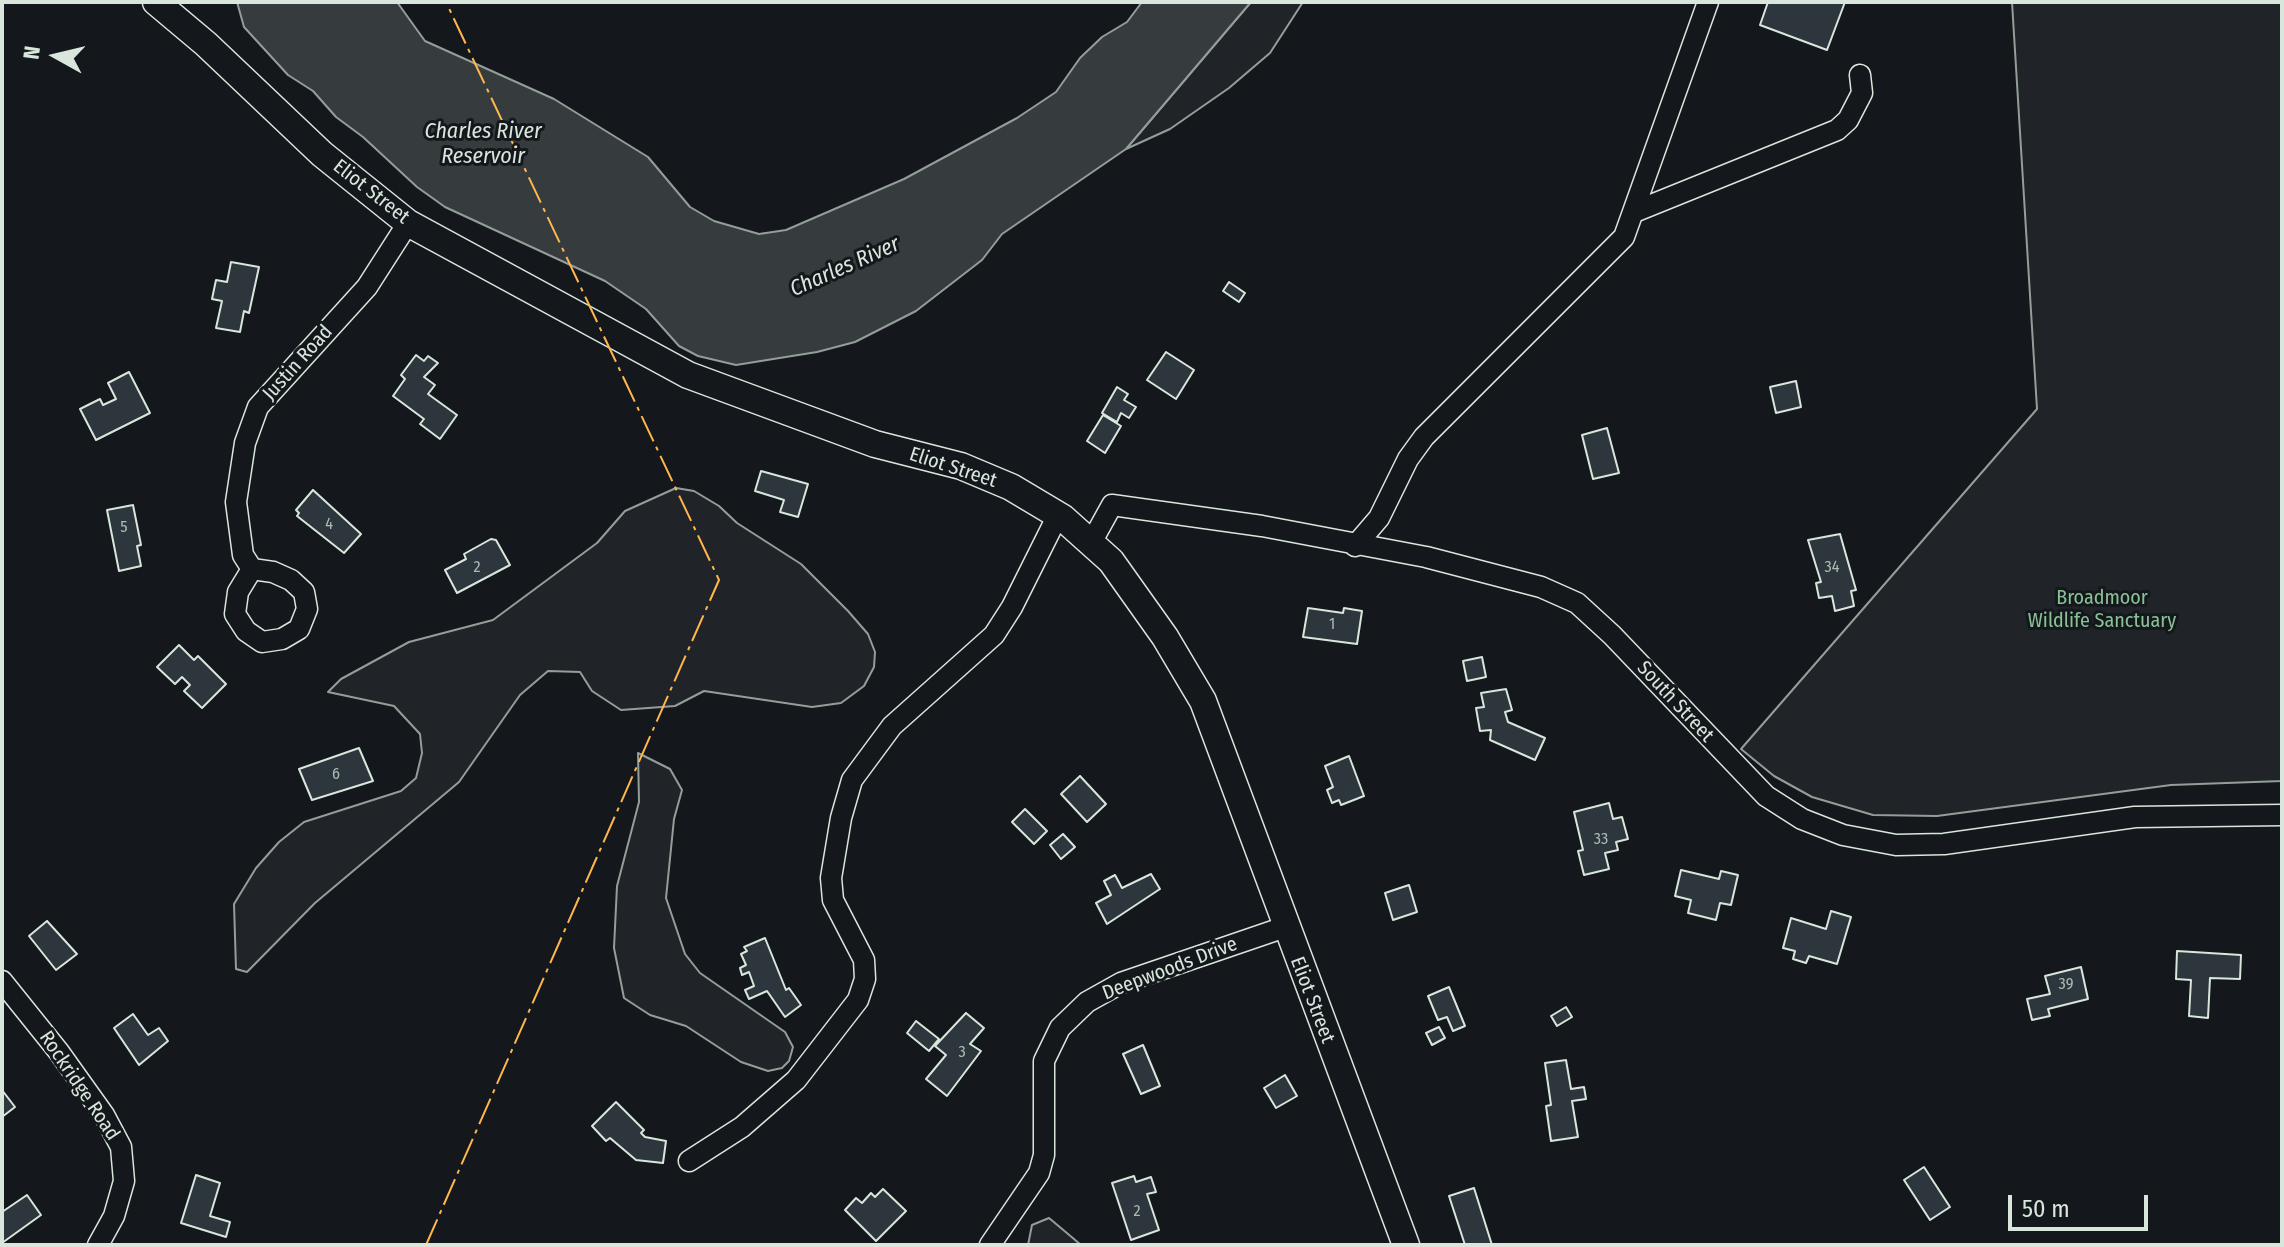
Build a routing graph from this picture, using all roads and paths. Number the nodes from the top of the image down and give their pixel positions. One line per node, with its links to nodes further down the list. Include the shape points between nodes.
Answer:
1 (156, 2): 5 (main road, Eliot Street, via 322,154)
2 (1708, 2): 4 (street)
3 (1860, 75): 4 (street, via 1862,93 1837,130)
4 (1634, 212): 8 (street, via 1624,237 1424,437 1379,518)
5 (408, 223): 6 (main road, Eliot Street, via 688,375 875,444 961,466); 9 (street, Justin Road, via 367,287 258,407 245,443 236,502 243,555)
6 (1058, 515): 7 (main road, Eliot Street); 13 (street, via 994,635 892,726 852,780 831,878 833,900 864,960 858,1000 796,1080 742,1127)
7 (1091, 543): 8 (street, South Street, via 1112,505 1262,526); 11 (main road, Eliot Street, via 1111,561 1203,701)
8 (1355, 546): 10 (street, South Street, via 1501,574 1577,603 1766,796 1802,819 1843,835 1896,845 1936,844 2135,817)
9 (252, 569)
10 (2282, 815)
11 (1285, 927): 15 (street, Deepwoods Drive, via 1121,983 1087,1002 1060,1028 1044,1061 1044,1155 1039,1173); 16 (main road, Eliot Street)
12 (2, 981): 14 (street, Rockridge Road, via 59,1052 121,1147 124,1181)
13 (689, 1161)
14 (98, 1245)
15 (990, 1245)
16 (1406, 1245)

